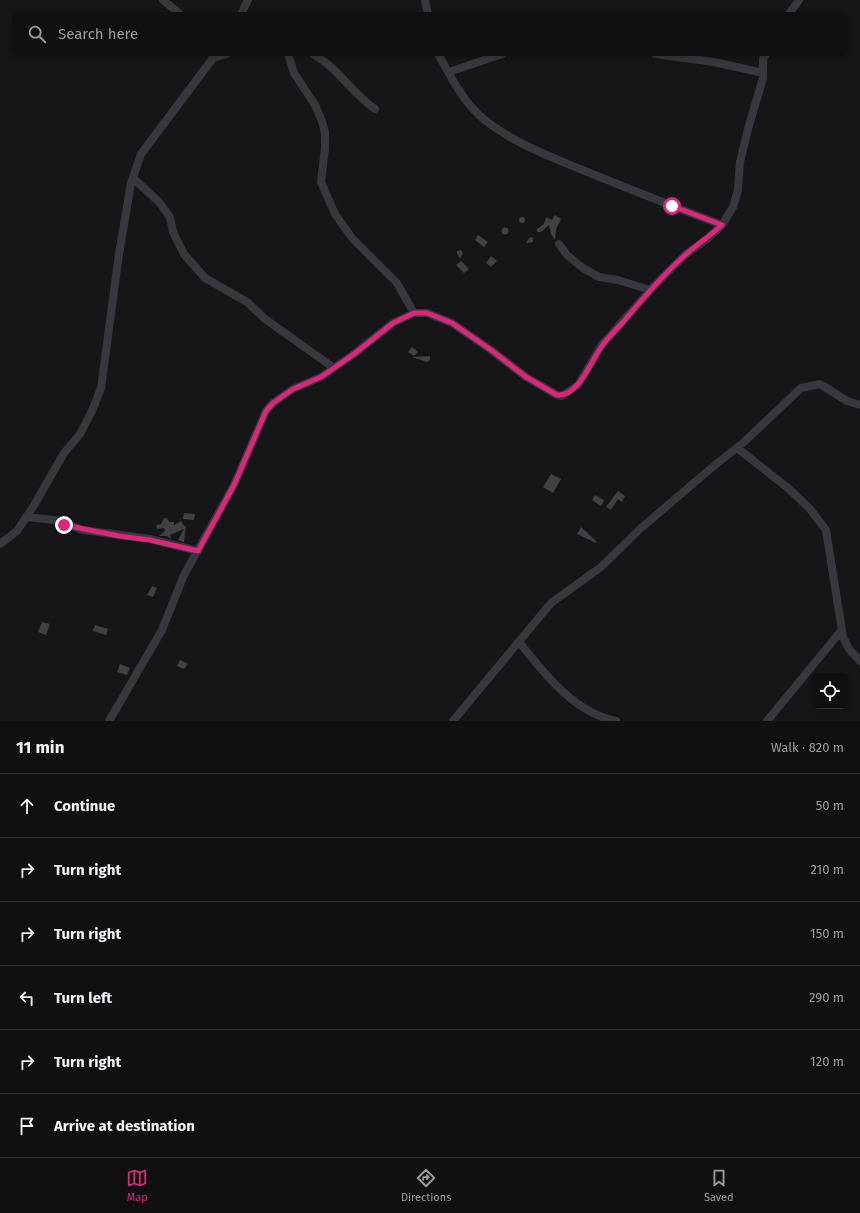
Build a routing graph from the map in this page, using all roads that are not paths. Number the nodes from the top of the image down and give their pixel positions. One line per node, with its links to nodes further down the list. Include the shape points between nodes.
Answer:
1 (163, 0): 5 (street)
2 (248, 0): 6 (street)
3 (425, 0): 7 (street)
4 (799, 0): 8 (street)
5 (178, 12)
6 (242, 12)
7 (428, 12)
8 (790, 12)
9 (214, 56): 19 (street, via 141,154)
10 (289, 56): 23 (street, via 294,73 315,105 322,121 325,148 321,182 335,214 352,238 397,283)
11 (317, 56): 18 (street, via 335,71 360,99)
12 (439, 56): 16 (street)
13 (496, 56): 16 (street)
14 (670, 56): 17 (street)
15 (765, 56): 17 (street)
16 (449, 72): 20 (street, via 460,93 479,114 510,137 610,181)
17 (763, 73): 20 (street, via 740,162 738,190 733,207)
18 (375, 109)
19 (133, 178): 24 (street, via 163,207 170,217 184,254 205,278 247,302); 27 (street, via 119,254 101,388 80,434 64,453)
20 (722, 225): 22 (street, via 685,255)
21 (559, 244): 22 (street, via 567,255 599,277)
22 (650, 290): 23 (street, via 601,346 578,385 562,396 526,377 452,323 427,313)
23 (414, 313): 24 (street, via 393,323)
24 (334, 368): 29 (street, via 321,377 293,389 266,411 234,485)
25 (860, 405): 26 (street, via 847,402 820,384 801,388)
26 (737, 448): 30 (street, via 788,488 810,509 826,530); 31 (street, via 640,530 601,568 551,603)
27 (26, 518): 28 (street, via 17,531); 29 (street, via 54,520 83,530 150,540)
28 (0, 544)
29 (198, 551): 34 (street, via 184,575 162,630)
30 (841, 630): 32 (street, via 849,649); 36 (street)
31 (519, 642): 33 (street, via 553,681 580,706); 35 (street)
32 (860, 661)
33 (610, 720)
34 (109, 721)
35 (453, 721)
36 (767, 721)

